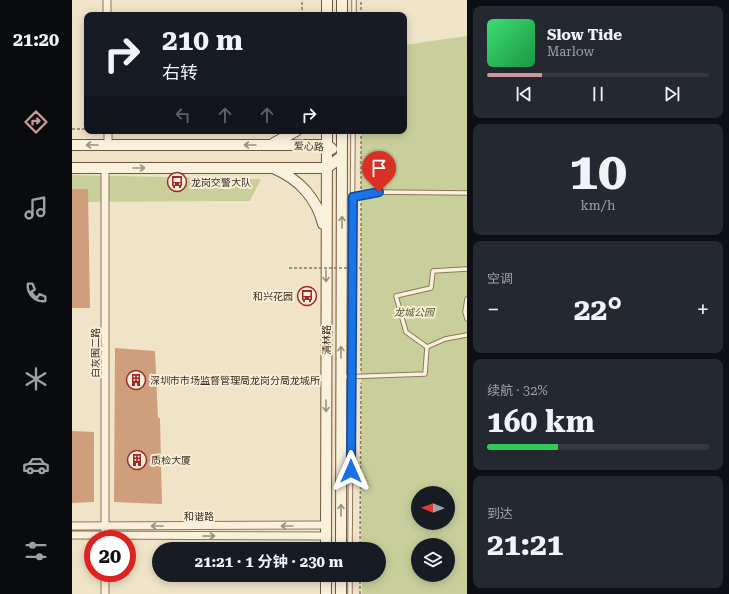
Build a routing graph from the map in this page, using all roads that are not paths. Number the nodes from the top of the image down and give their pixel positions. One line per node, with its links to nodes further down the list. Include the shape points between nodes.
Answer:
1 (107, 0): 5 (street)
2 (327, 0): 6 (main road)
3 (342, 0): 7 (main road)
4 (354, 0): 8 (lane)
5 (107, 12)
6 (327, 12)
7 (342, 12)
8 (354, 12)
9 (108, 134): 15 (street)
10 (292, 134): 16 (main road, via 280,142)
11 (327, 134): 17 (main road, 清林路)
12 (342, 134): 18 (main road, 清林路)
13 (354, 134): 24 (lane)
14 (72, 145): 15 (main road, 爱心路, one-way to 14)
15 (108, 145): 16 (main road, 爱心路, one-way to 15)
16 (268, 145): 17 (main road, 爱心路)
17 (327, 145): 18 (main road, 爱心路); 22 (main road, 清林路)
18 (342, 156): 22 (main road, 爱心路); 31 (main road, 清林路, one-way to 18)
19 (72, 168): 20 (main road)
20 (105, 168): 21 (main road, one-way to 21); 33 (street, 白灰围二路)
21 (272, 168): 22 (main road); 25 (main road, via 284,173 314,201)
22 (327, 168): 25 (main road, 清林路)
23 (467, 193): 24 (lane, via 379,192)
24 (353, 197): 31 (lane)
25 (326, 237): 35 (main road, 清林路, one-way to 35)
26 (467, 268): 30 (lane, via 433,271 431,288 396,296 406,332)
27 (467, 299): 28 (lane)
28 (467, 319)
29 (467, 335): 30 (lane, via 445,338)
30 (427, 347): 31 (lane, via 425,374)
31 (346, 377): 40 (main road, 清林路, one-way to 31); 41 (lane)
32 (72, 526): 33 (street, 和谐路)
33 (105, 526): 34 (street, 白灰围二路); 35 (street, 和谐路, one-way to 33)
34 (105, 530)
35 (326, 531): 38 (street, 和谐路, one-way to 35); 39 (main road, 清林路)
36 (72, 535): 37 (street, 和谐路)
37 (84, 536)
38 (136, 536)
39 (326, 542)
40 (341, 542)
41 (350, 542)
42 (105, 582): 46 (street)
43 (326, 582): 47 (main road)
44 (341, 582): 48 (main road)
45 (350, 582): 49 (lane)
46 (105, 594)
47 (326, 594)
48 (341, 594)
49 (350, 594)

